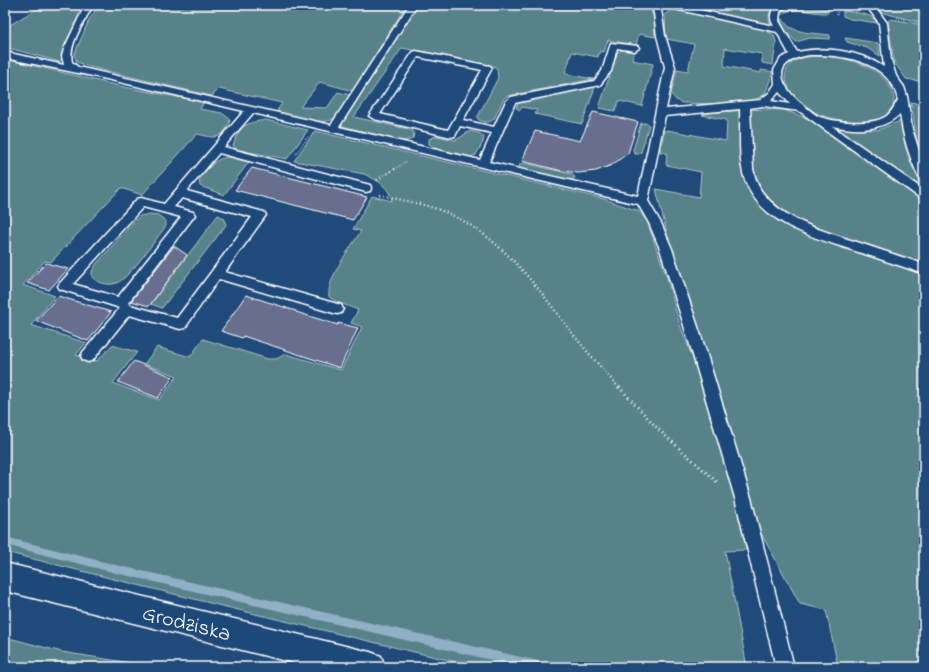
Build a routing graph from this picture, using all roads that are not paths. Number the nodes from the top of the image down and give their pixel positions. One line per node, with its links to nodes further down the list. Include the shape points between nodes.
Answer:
1 (412, 5): 21 (lane)
2 (655, 5): 19 (lane, via 660,12 660,35 670,62)
3 (666, 5): 7 (lane)
4 (782, 5): 7 (lane, via 774,17)
5 (870, 5): 12 (lane, via 883,23)
6 (90, 6): 11 (lane, via 68,49 66,60)
7 (779, 30): 10 (lane)
8 (635, 48): 22 (lane, via 614,45 604,75 597,83 514,99)
9 (5, 55): 11 (lane)
10 (794, 55): 12 (lane, via 824,52 851,56 874,64); 13 (lane, via 782,62 779,68)
11 (76, 70): 17 (lane)
12 (892, 79): 14 (lane, via 899,88)
13 (779, 84): 15 (lane); 18 (lane, via 790,99)
14 (902, 102): 18 (lane, via 897,114 889,120 869,126 838,124); 26 (lane, via 913,153)
15 (763, 103): 16 (lane); 18 (lane)
16 (745, 106): 19 (lane); 32 (lane, via 748,170 752,185 773,209 813,232)
17 (250, 110): 21 (lane); 24 (lane)
18 (807, 112): 29 (lane)
19 (660, 113): 30 (lane)
20 (457, 122): 22 (lane); 23 (lane, via 451,134); 23 (lane, via 487,68 416,54 374,116)
21 (333, 129): 23 (lane)
22 (497, 131): 25 (lane)
23 (422, 139): 25 (lane)
24 (217, 149): 27 (lane); 28 (lane)
25 (483, 164): 30 (lane)
26 (924, 177)
27 (366, 188)
28 (179, 193): 31 (lane); 33 (lane, via 260,215)
29 (924, 195)
30 (642, 201): 39 (lane, via 656,223 666,249 697,345 743,498)
31 (166, 209): 34 (lane, via 189,215); 34 (lane, via 141,202 64,286)
32 (924, 269)
33 (217, 274): 34 (lane, via 180,324); 35 (lane)
34 (124, 306): 36 (lane)
35 (336, 309)
36 (88, 356)
37 (5, 578): 38 (main road, Grodziska)
38 (370, 667)
39 (785, 667)

